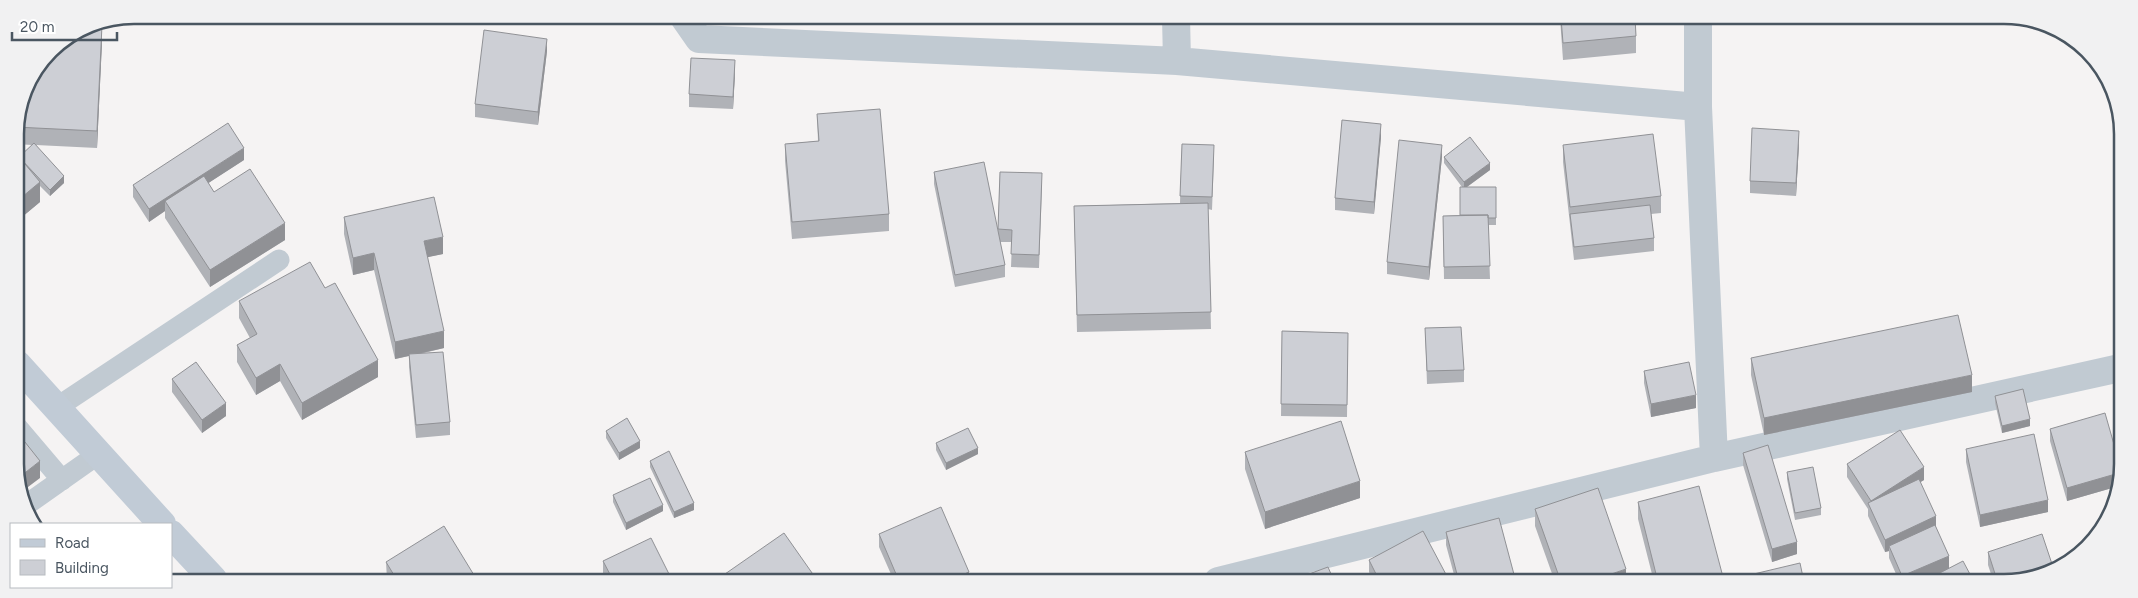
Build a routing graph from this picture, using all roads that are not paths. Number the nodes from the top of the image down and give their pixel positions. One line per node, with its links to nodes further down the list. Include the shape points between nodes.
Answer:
1 (689, 24): 4 (street, via 699,39)
2 (1176, 24): 4 (street)
3 (1698, 24): 5 (street)
4 (1177, 61): 5 (street)
5 (1698, 107): 12 (street)
6 (279, 260): 9 (lane)
7 (2114, 369): 12 (street)
8 (24, 379): 9 (street)
9 (56, 408): 11 (street)
10 (24, 435): 13 (lane)
11 (97, 455): 13 (lane); 15 (street)
12 (1714, 458): 18 (street)
13 (62, 480): 14 (lane)
14 (31, 502)
15 (161, 523)
16 (172, 535): 17 (street)
17 (208, 574)
18 (1246, 574)

